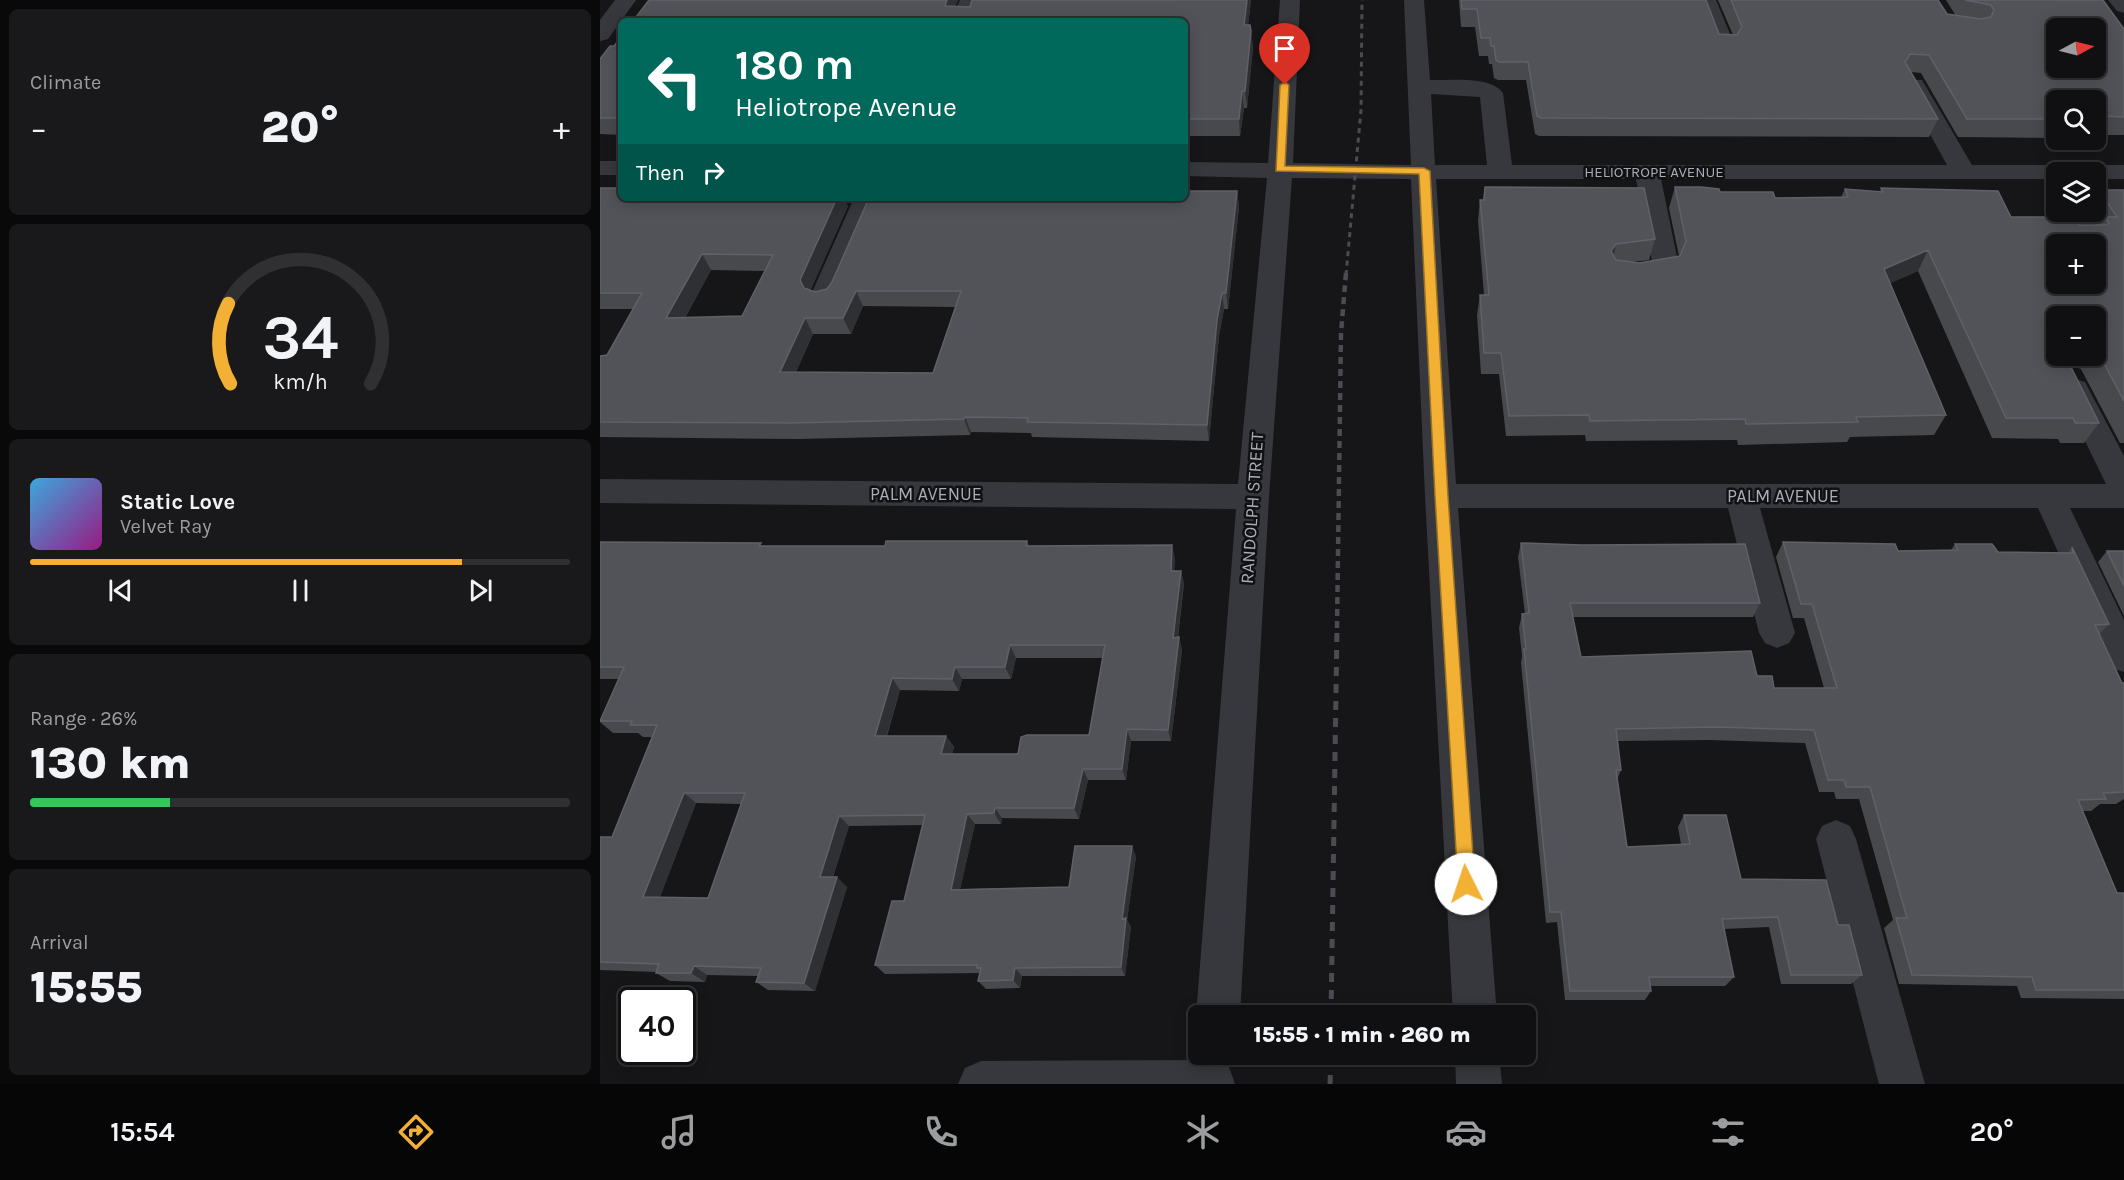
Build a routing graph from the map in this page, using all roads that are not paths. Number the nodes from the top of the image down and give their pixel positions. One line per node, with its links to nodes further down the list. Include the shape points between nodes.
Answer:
1 (626, 0): 9 (street)
2 (970, 0): 8 (street)
3 (1290, 0): 16 (street, RANDOLPH STREET)
4 (1414, 0): 12 (street)
5 (1706, 0): 10 (street)
6 (2118, 0): 7 (street)
7 (2124, 7)
8 (963, 18)
9 (600, 34)
10 (1724, 46)
11 (1911, 79): 20 (street)
12 (1420, 87): 17 (street); 18 (street, via 1476,88 1491,93)
13 (600, 168): 14 (street)
14 (618, 168)
15 (1188, 169): 16 (street, HELIOTROPE AVENUE)
16 (1280, 169): 17 (street, HELIOTROPE AVENUE); 32 (street, RANDOLPH STREET)
17 (1424, 171): 18 (street, HELIOTROPE AVENUE); 28 (street)
18 (1500, 171): 19 (street, HELIOTROPE AVENUE)
19 (1647, 172): 20 (street, HELIOTROPE AVENUE); 23 (street, via 1665,262 1662,270)
20 (1964, 172): 21 (street, HELIOTROPE AVENUE)
21 (2046, 178)
22 (866, 201): 24 (street)
23 (1622, 273)
24 (824, 297)
25 (2069, 377): 26 (street)
26 (2124, 487)
27 (600, 491): 32 (street, PALM AVENUE)
28 (1441, 496): 29 (street, PALM AVENUE); 37 (street)
29 (1741, 496): 30 (street, PALM AVENUE); 33 (street)
30 (2049, 496): 31 (street, PALM AVENUE); 34 (street)
31 (2124, 496)
32 (1252, 497): 36 (street, RANDOLPH STREET)
33 (1777, 633)
34 (2124, 657)
35 (1836, 839): 42 (street)
36 (1219, 1005)
37 (1474, 1005)
38 (1478, 1065): 41 (street)
39 (1214, 1074): 40 (street)
40 (981, 1084)
41 (1479, 1084)
42 (1902, 1084)

